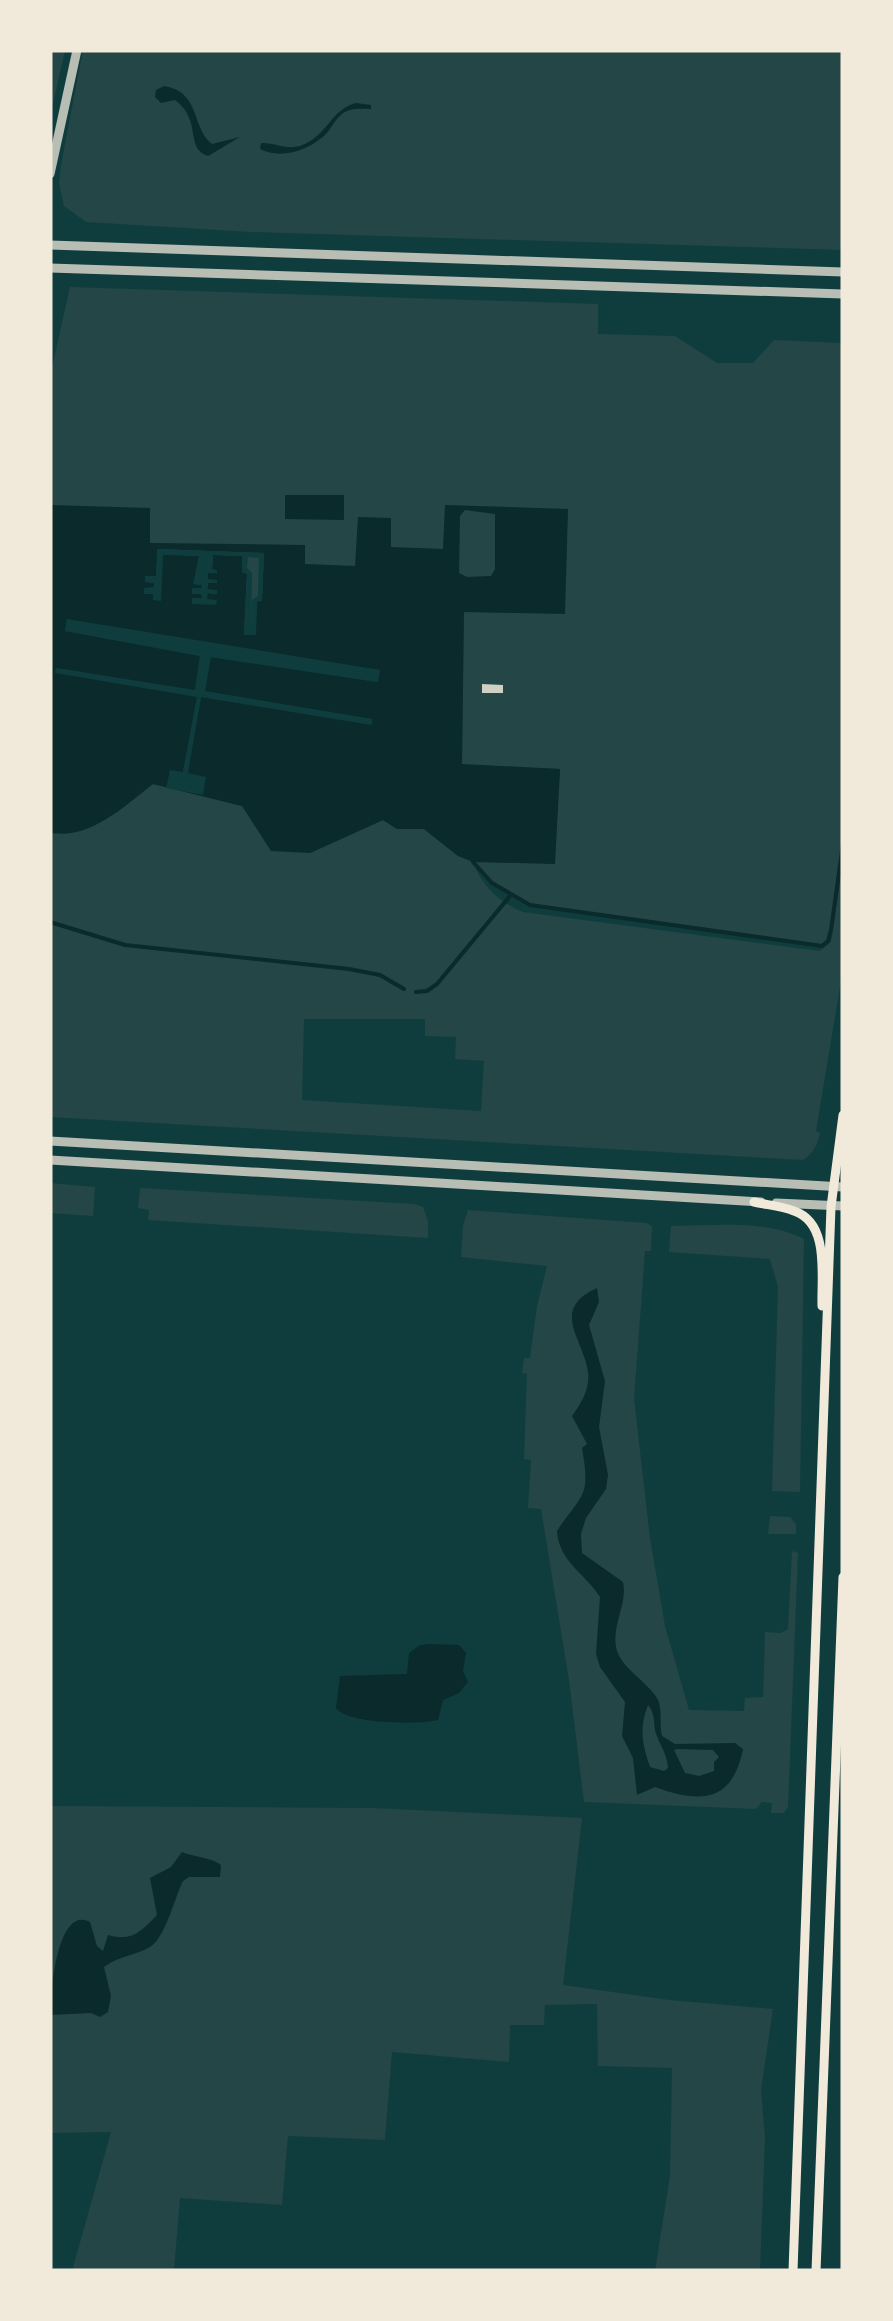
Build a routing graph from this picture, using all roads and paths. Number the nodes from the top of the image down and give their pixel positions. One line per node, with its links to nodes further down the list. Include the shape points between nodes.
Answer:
1 (77, 50): 2 (street)
2 (50, 174)
3 (50, 245): 5 (street)
4 (50, 268): 6 (street)
5 (843, 272)
6 (843, 294)
7 (843, 1115): 10 (main road)
8 (50, 1141): 10 (street)
9 (50, 1160): 11 (street)
10 (837, 1187): 12 (main road)
11 (754, 1202): 12 (street); 16 (main road, via 797,1211 820,1241)
12 (830, 1206): 13 (street); 14 (main road)
13 (843, 1206)
14 (828, 1294): 15 (main road); 16 (main road)
15 (843, 1294)
16 (825, 1404): 18 (main road)
17 (843, 1577): 19 (main road)
18 (792, 2271)
19 (816, 2271)

